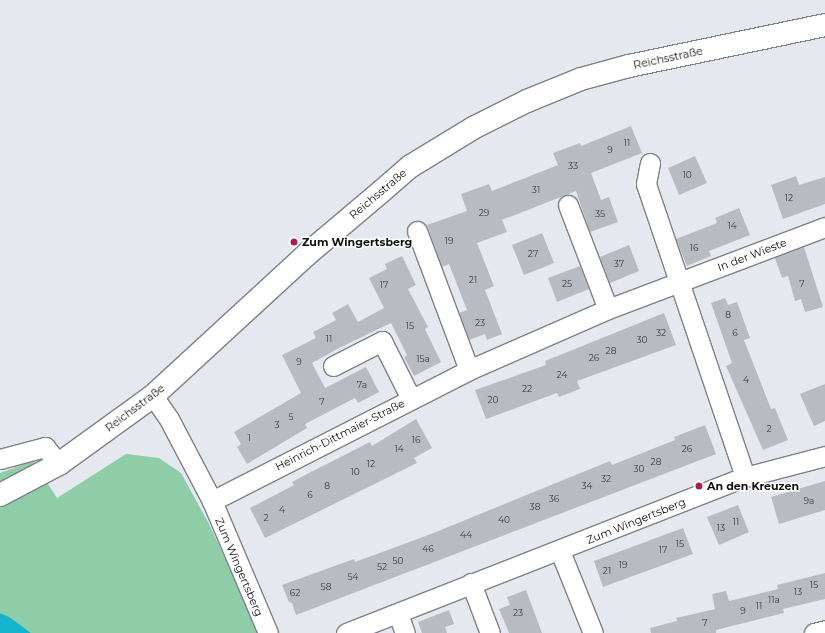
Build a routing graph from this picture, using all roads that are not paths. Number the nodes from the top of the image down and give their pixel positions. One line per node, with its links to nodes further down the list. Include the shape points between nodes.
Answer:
1 (825, 25): 10 (main road, Reichsstraße, via 651,61 580,79 527,101 475,127 411,166 388,185 305,256)
2 (650, 164): 6 (street, via 646,184)
3 (568, 205): 7 (street)
4 (825, 227): 6 (street, In der Wieste)
5 (416, 231): 9 (street)
6 (678, 283): 7 (street, Heinrich-Dittmaier-Straße); 15 (street)
7 (608, 309): 9 (street, Heinrich-Dittmaier-Straße)
8 (333, 366): 11 (street, via 382,341)
9 (469, 370): 11 (street, Heinrich-Dittmaier-Straße)
10 (153, 396): 14 (main road, Reichsstraße); 17 (street, Zum Wingertsberg, via 169,419)
11 (411, 399): 17 (street, Heinrich-Dittmaier-Straße)
12 (825, 456): 15 (street, Zum Wingertsberg)
13 (0, 459): 14 (street, via 45,448)
14 (59, 464): 16 (main road, Reichsstraße)
15 (746, 477): 18 (street, Zum Wingertsberg)
16 (0, 495)
17 (212, 501): 22 (street, Zum Wingertsberg)
18 (560, 551): 19 (street, Zum Wingertsberg); 26 (street)
19 (471, 583): 20 (street, Zum Wingertsberg); 25 (street)
20 (398, 614): 23 (street, Zum Wingertsberg); 24 (street)
21 (825, 630): 27 (street)
22 (268, 633)
23 (346, 633)
24 (405, 633)
25 (490, 633)
26 (593, 633)
27 (814, 633)

